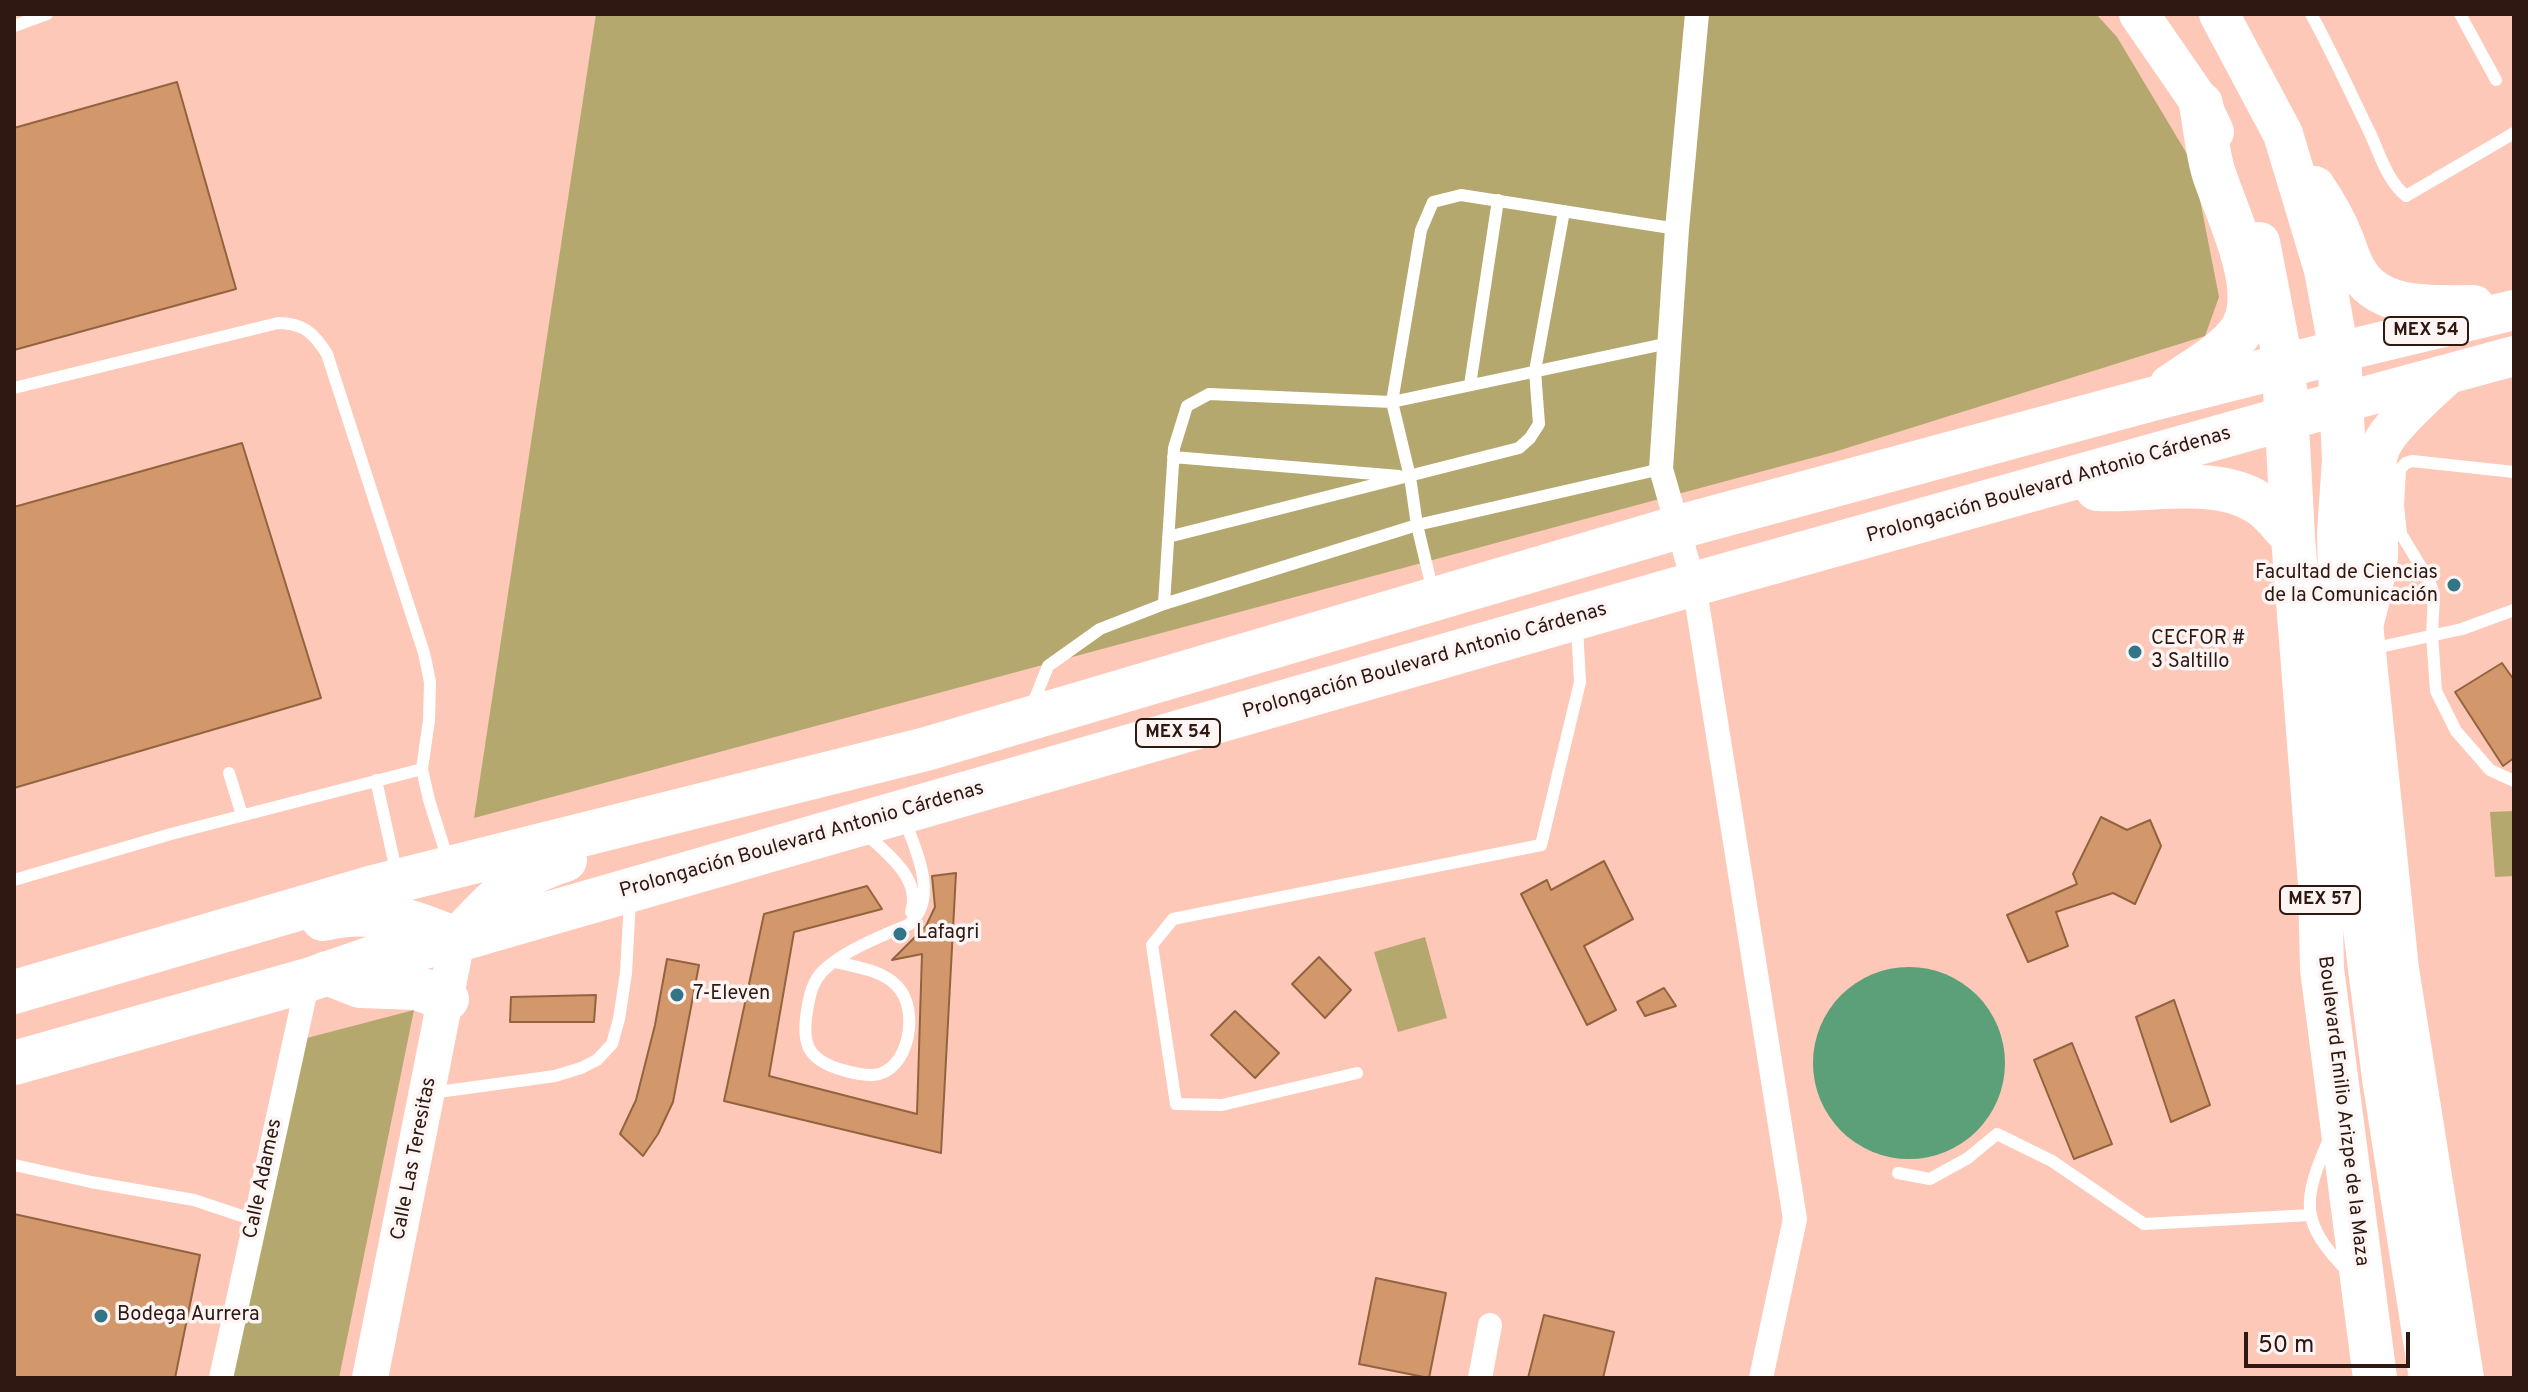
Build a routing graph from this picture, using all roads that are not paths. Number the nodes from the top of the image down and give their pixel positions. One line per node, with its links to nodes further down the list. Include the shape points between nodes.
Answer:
1 (47, 14): 8 (lane)
2 (1697, 14): 15 (street)
3 (2139, 14): 10 (main road, Boulevard Emilio Arizpe de la Maza)
4 (2157, 14): 10 (main road)
5 (2219, 14): 12 (main road)
6 (2311, 14): 11 (lane, via 2386,172 2406,196)
7 (2460, 14): 9 (lane)
8 (14, 26)
9 (2496, 80)
10 (2192, 89): 21 (main road, Boulevard Emilio Arizpe de la Maza, via 2242,188 2264,255); 26 (highway, via 2250,300 2241,331 2226,347)
11 (2514, 133)
12 (2283, 134): 16 (main road, via 2342,232 2356,270 2375,291 2402,302 2432,305); 19 (main road, via 2324,270)
13 (1498, 200): 14 (lane); 24 (lane); 27 (lane, via 1461,195 1433,202 1421,230)
14 (1564, 211): 15 (lane); 22 (lane)
15 (1677, 229): 18 (street)
16 (2514, 304)
17 (2514, 310): 19 (main road, MEX 54)
18 (1669, 343): 22 (lane); 32 (street)
19 (2339, 352): 21 (highway, MEX 54); 28 (highway, MEX 57)
20 (2514, 356): 23 (main road, Prolongación Boulevard Antonio Cárdenas / MEX 54)
21 (2284, 367): 26 (highway, MEX 54); 29 (highway, Boulevard Emilio Arizpe de la Maza / MEX 57)
22 (1535, 371): 24 (lane); 34 (lane, via 1539,424 1519,448)
23 (2448, 374): 28 (main road, Prolongación Boulevard Antonio Cárdenas / MEX 54); 46 (main road, via 2382,443 2375,467 2378,553)
24 (1470, 385): 27 (lane)
25 (14, 388): 48 (lane, via 278,323 308,330 327,354 424,653 430,682)
26 (2152, 399): 37 (highway, MEX 54)
27 (1392, 402): 30 (lane, via 1209,394 1187,406); 34 (lane)
28 (2341, 403): 29 (highway, Prolongación Boulevard Antonio Cárdenas / MEX 54); 31 (highway, MEX 57)
29 (2286, 419): 35 (highway, Prolongación Boulevard Antonio Cárdenas / MEX 54); 39 (highway, Boulevard Emilio Arizpe de la Maza / MEX 57)
30 (1173, 457): 34 (lane); 38 (lane)
31 (2344, 460): 46 (street, via 2353,492); 84 (highway, MEX 57, via 2340,585 2354,842)
32 (1661, 469): 36 (lane); 37 (street)
33 (2513, 474): 45 (lane, via 2412,461 2400,469 2401,534 2434,595)
34 (1410, 477): 36 (lane); 38 (lane)
35 (2046, 487): 39 (highway, via 2222,490 2260,504); 40 (highway, Prolongación Boulevard Antonio Cárdenas / MEX 54)
36 (1417, 525): 41 (lane); 42 (lane)
37 (1679, 527): 40 (street); 41 (highway, MEX 54)
38 (1168, 537): 42 (lane)
39 (2293, 537): 59 (highway, Boulevard Emilio Arizpe de la Maza / MEX 57)
40 (1694, 584): 44 (highway, Prolongación Boulevard Antonio Cárdenas / MEX 54); 81 (street, via 1795,1219)
41 (1435, 599): 47 (highway, MEX 54)
42 (1164, 604): 47 (lane, via 1100,629 1048,666)
43 (2514, 610): 45 (lane)
44 (1577, 619): 53 (highway, Prolongación Boulevard Antonio Cárdenas / MEX 54); 69 (lane, via 1580,682 1541,845 1173,919 1152,945 1176,1104 1222,1105)
45 (2432, 635): 46 (lane); 52 (lane, via 2436,691 2456,731 2490,770)
46 (2366, 636): 85 (street, via 2401,969)
47 (1026, 720): 50 (highway, MEX 54)
48 (422, 769): 51 (lane); 56 (lane)
49 (229, 773): 54 (lane)
50 (800, 779): 56 (highway, MEX 54); 62 (highway, via 741,813 540,868 511,884)
51 (376, 780): 54 (lane); 58 (lane)
52 (2514, 781)
53 (902, 812): 55 (highway, Prolongación Boulevard Antonio Cárdenas / MEX 54); 61 (lane, via 924,889 917,916)
54 (242, 815): 57 (lane)
55 (856, 825): 60 (highway, Prolongación Boulevard Antonio Cárdenas / MEX 54); 61 (lane, via 914,891 913,909)
56 (450, 868): 58 (highway, MEX 54)
57 (14, 880)
58 (398, 881): 63 (highway, MEX 54)
59 (2320, 884): 71 (highway, Boulevard Emilio Arizpe de la Maza / MEX 57, via 2322,969); 83 (highway, via 2339,927)
60 (630, 890): 62 (highway, Prolongación Boulevard Antonio Cárdenas / MEX 54); 70 (lane, via 619,1019 612,1044 597,1060 555,1076)
61 (897, 930): 64 (lane)
62 (457, 940): 63 (highway, via 391,917 340,915 194,959); 65 (highway, Prolongación Boulevard Antonio Cárdenas / MEX 54); 67 (street, Calle Las Teresitas)
63 (128, 958): 66 (highway, MEX 54)
64 (835, 962): 64 (lane, via 889,978 908,1002 904,1051 886,1071 868,1075 828,1066 808,1047 804,1022 810,994 822,971)
65 (317, 976): 67 (highway, via 360,986 417,988); 68 (highway, Prolongación Boulevard Antonio Cárdenas / MEX 54); 75 (street, Calle Adames)
66 (14, 992)
67 (447, 999): 70 (street, Calle Las Teresitas)
68 (14, 1063)
69 (1357, 1073)
70 (428, 1093): 79 (street, Calle Las Teresitas)
71 (2337, 1101): 74 (lane, via 2312,1184); 76 (highway, Boulevard Emilio Arizpe de la Maza / MEX 57)
72 (14, 1165): 75 (lane, via 194,1200)
73 (1898, 1173): 74 (lane, via 1930,1179 1997,1134 2052,1161 2144,1224)
74 (2310, 1215): 76 (lane, via 2323,1246)
75 (254, 1220): 78 (street, Calle Adames)
76 (2365, 1297): 82 (highway, Boulevard Emilio Arizpe de la Maza / MEX 57)
77 (1490, 1325): 80 (street)
78 (221, 1378)
79 (370, 1378)
80 (1480, 1378)
81 (1761, 1378)
82 (2375, 1378)
83 (2393, 1378)
84 (2431, 1378)
85 (2466, 1378)

